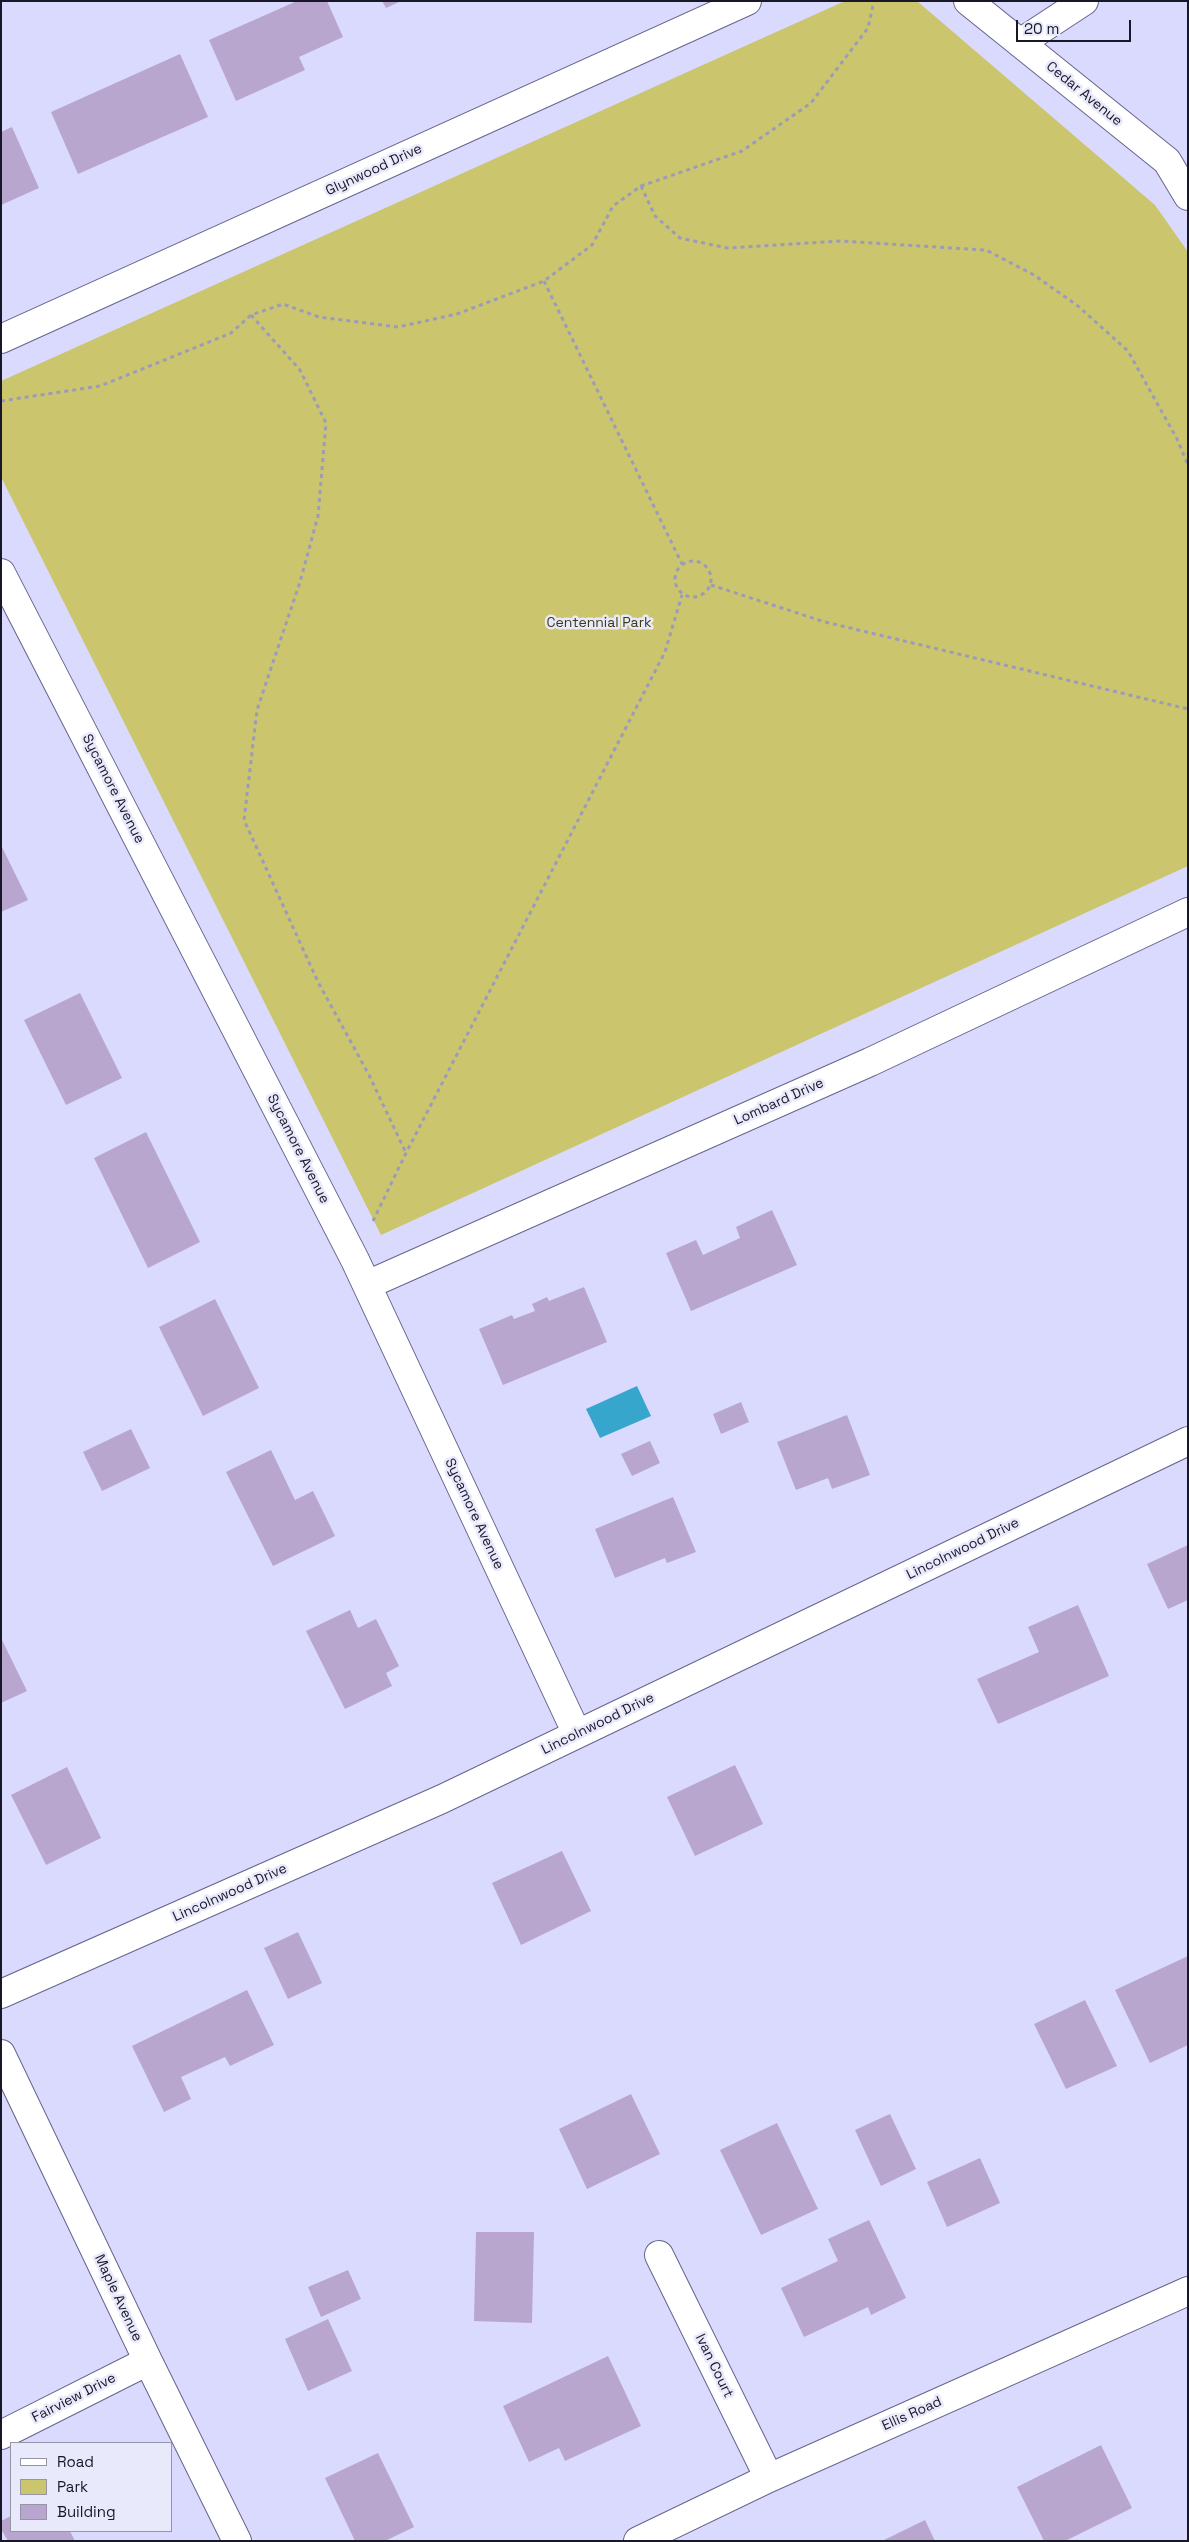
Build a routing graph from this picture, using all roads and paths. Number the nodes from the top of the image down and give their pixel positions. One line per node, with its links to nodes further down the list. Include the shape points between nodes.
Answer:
1 (747, 1): 10 (street, Glynwood Drive)
2 (874, 1): 6 (path, via 868,28 811,103 742,151)
3 (968, 1): 5 (street, Cedar Avenue)
4 (1084, 1): 5 (street)
5 (1020, 43): 7 (street, Cedar Avenue, via 1167,161)
6 (641, 186): 8 (path, via 612,206 592,245); 12 (path, via 655,216 680,238 727,248 840,241 986,250 1034,275 1078,306 1128,351)
7 (1188, 196)
8 (544, 280): 9 (path, via 457,314 398,327 319,317 282,304); 13 (path)
9 (251, 315): 11 (path, via 232,333 100,386); 19 (path, via 300,370 326,423 318,516 300,582 257,710 244,820 318,982 369,1074)
10 (1, 339)
11 (1, 400)
12 (1188, 465)
13 (682, 564): 15 (path, via 694,560 704,564 711,573); 16 (path, via 676,573 676,585)
14 (1, 573): 20 (street, Sycamore Avenue)
15 (711, 585): 16 (path, via 704,595 694,599); 17 (path, via 825,622)
16 (682, 595): 19 (path, via 665,652)
17 (1188, 709)
18 (1188, 912): 21 (street, Lombard Drive, via 870,1062)
19 (406, 1153): 20 (path)
20 (355, 1260): 21 (street, Sycamore Avenue)
21 (367, 1285): 23 (street, Sycamore Avenue)
22 (1188, 1441): 23 (street, Lincolnwood Drive)
23 (578, 1734): 24 (street, Lincolnwood Drive, via 442,1799)
24 (1, 1994)
25 (1, 2054): 28 (street, Maple Avenue)
26 (659, 2255): 30 (street, Ivan Court)
27 (1188, 2291): 30 (street, Ellis Road)
28 (148, 2361): 29 (street, Fairview Drive); 31 (street, Maple Avenue)
29 (1, 2435)
30 (769, 2478): 32 (street, Ellis Road)
31 (237, 2541)
32 (638, 2541)

